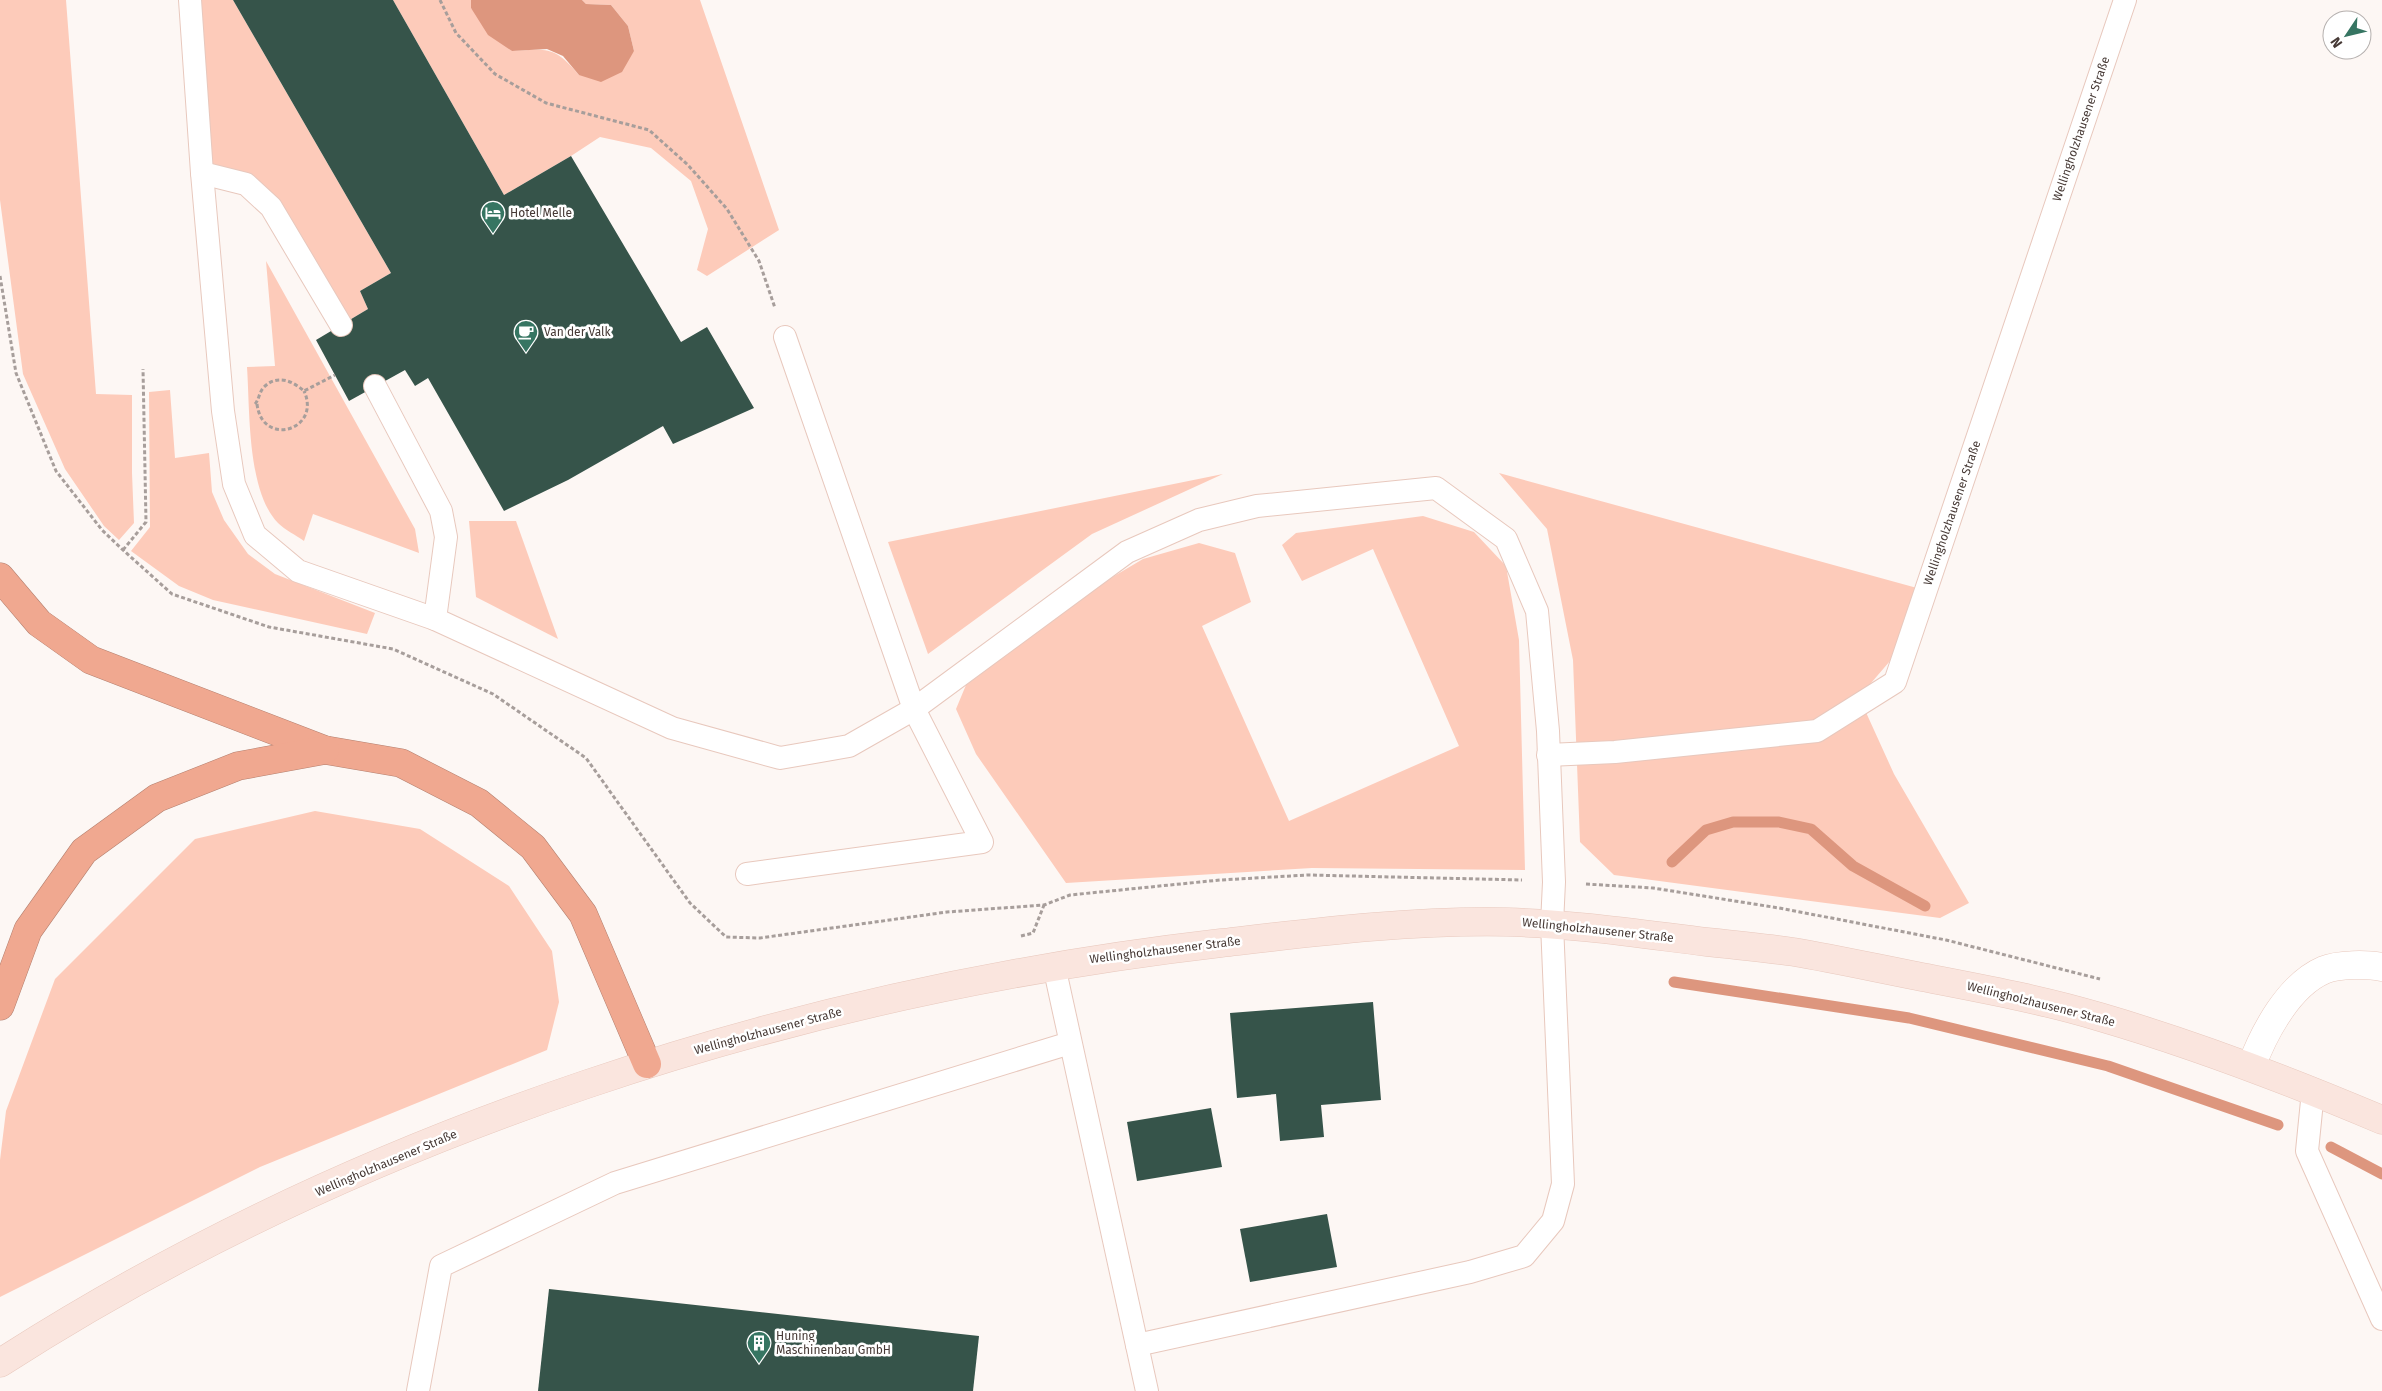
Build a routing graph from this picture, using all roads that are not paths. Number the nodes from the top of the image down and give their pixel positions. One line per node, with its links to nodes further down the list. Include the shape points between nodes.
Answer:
1 (190, 0): 3 (lane)
2 (2125, 0): 11 (lane, Wellingholzhausener Straße, via 1895,682 1817,731 1615,752)
3 (202, 173): 4 (lane, via 246,184 272,207); 8 (lane, via 223,411 234,484 255,535 298,571)
4 (340, 325)
5 (785, 337): 9 (lane)
6 (375, 386): 8 (lane, via 441,511 446,537)
7 (0, 577): 10 (highway, via 39,623 91,660)
8 (435, 619): 9 (lane, via 672,728 780,758 849,746)
9 (914, 708): 11 (lane, via 1127,552 1199,520 1252,507 1436,488 1506,539 1533,602); 12 (lane, via 982,842)
10 (325, 750): 16 (highway, via 238,766 157,798 84,851 28,930); 18 (highway, via 401,763 479,803 533,847 583,914)
11 (1548, 754): 13 (lane, via 1554,882)
12 (747, 874)
13 (1552, 924): 14 (main road, Wellingholzhausener Straße, via 1500,922 1352,927 1118,955); 19 (main road, Wellingholzhausener Straße, via 1796,953 1990,989 2098,1016); 23 (lane, via 1563,1184 1553,1222 1524,1256 1470,1272)
14 (1054, 966): 17 (lane); 18 (main road, Wellingholzhausener Straße, via 822,1016)
15 (2382, 967): 19 (street, via 2368,964 2325,969 2297,988 2262,1038)
16 (0, 1006)
17 (1070, 1044): 23 (lane); 25 (lane, via 615,1183 441,1266)
18 (647, 1064): 24 (main road, Wellingholzhausener Straße, via 574,1088 377,1165 241,1228 71,1317)
19 (2251, 1066): 20 (main road, Wellingholzhausener Straße)
20 (2313, 1091): 21 (main road, Wellingholzhausener Straße); 22 (lane, via 2307,1150)
21 (2382, 1120)
22 (2382, 1320)
23 (1137, 1345): 26 (lane)
24 (0, 1363)
25 (418, 1391)
26 (1147, 1391)

